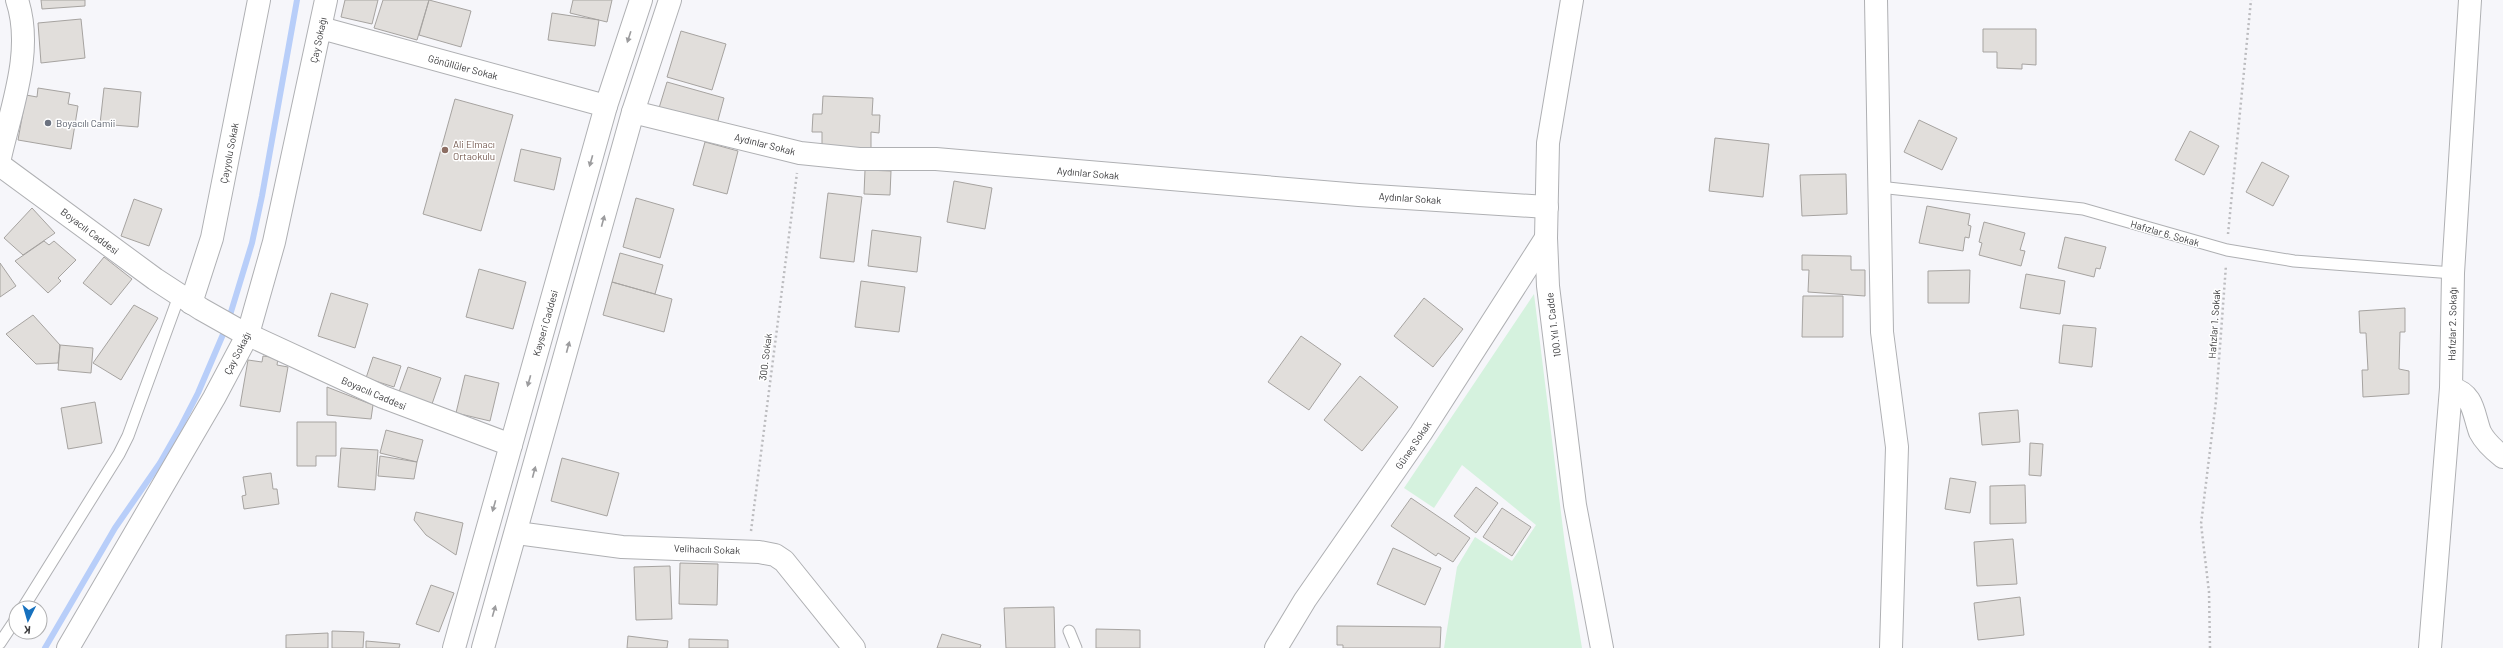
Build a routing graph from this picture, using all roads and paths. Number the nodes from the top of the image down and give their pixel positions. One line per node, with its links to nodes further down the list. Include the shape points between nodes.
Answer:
1 (17, 0): 13 (street, via 23,51 20,72)
2 (259, 0): 22 (street, Çayyolu Sokak, via 212,238)
3 (326, 0): 10 (street, Çay Sokağı)
4 (641, 0): 11 (street, Kayseri Caddesi, one-way to 11)
5 (670, 0): 12 (street)
6 (1572, 0): 18 (street, 100.Yıl 1. Cadde, via 1548,143)
7 (1876, 0): 17 (street)
8 (2251, 0): 20 (path, Hafızlar 1. Sokak)
9 (2470, 0): 21 (street, Hafızlar 2. Sokağı)
10 (321, 28): 11 (street, Gönüllüler Sokak); 23 (street, Çay Sokağı, via 274,242)
11 (606, 106): 25 (street, Kayseri Caddesi, one-way to 25)
12 (633, 112): 18 (street, Aydınlar Sokak, via 800,153 858,159 936,159 1359,195); 27 (street, one-way to 12)
13 (3, 134): 14 (street)
14 (0, 158)
15 (0, 165): 22 (street, Boyacılı Caddesi)
16 (798, 165): 28 (path, 300. Sokak)
17 (1879, 187): 20 (lane, Hafızlar 6. Sokak, via 2083,209); 40 (street, via 1882,332 1897,447)
18 (1547, 207): 19 (street, 100.Yıl 1. Cadde)
19 (1546, 238): 38 (street, Güneş Sokak, via 1421,433 1305,600); 39 (street, 100.Yıl 1. Cadde, via 1548,286 1574,506)
20 (2227, 250): 21 (lane, Hafızlar 6. Sokak, via 2294,261); 41 (path, Hafızlar 1. Sokak, via 2216,401 2201,524 2209,592)
21 (2453, 273): 24 (street, Hafızlar 2. Sokağı)
22 (190, 303): 23 (street, Boyacılı Caddesi); 29 (lane, via 119,454)
23 (244, 333): 25 (street, Boyacılı Caddesi, via 383,398); 33 (street, Çay Sokağı, via 214,398)
24 (2451, 388): 26 (street, via 2465,393 2471,400 2486,442); 42 (street, Hafızlar 2. Sokağı)
25 (511, 445): 34 (street, Kayseri Caddesi, one-way to 34)
26 (2503, 457)
27 (517, 532): 28 (street, Velihacılı Sokak, via 622,547); 35 (street, one-way to 27)
28 (748, 551): 36 (street, Velihacılı Sokak, via 775,555 784,561)
29 (28, 600)
30 (8, 631): 32 (lane)
31 (1069, 631): 37 (lane)
32 (0, 643)
33 (68, 648)
34 (454, 648)
35 (483, 648)
36 (854, 648)
37 (1076, 648)
38 (1276, 648)
39 (1602, 648)
40 (1891, 648)
41 (2210, 648)
42 (2430, 648)

